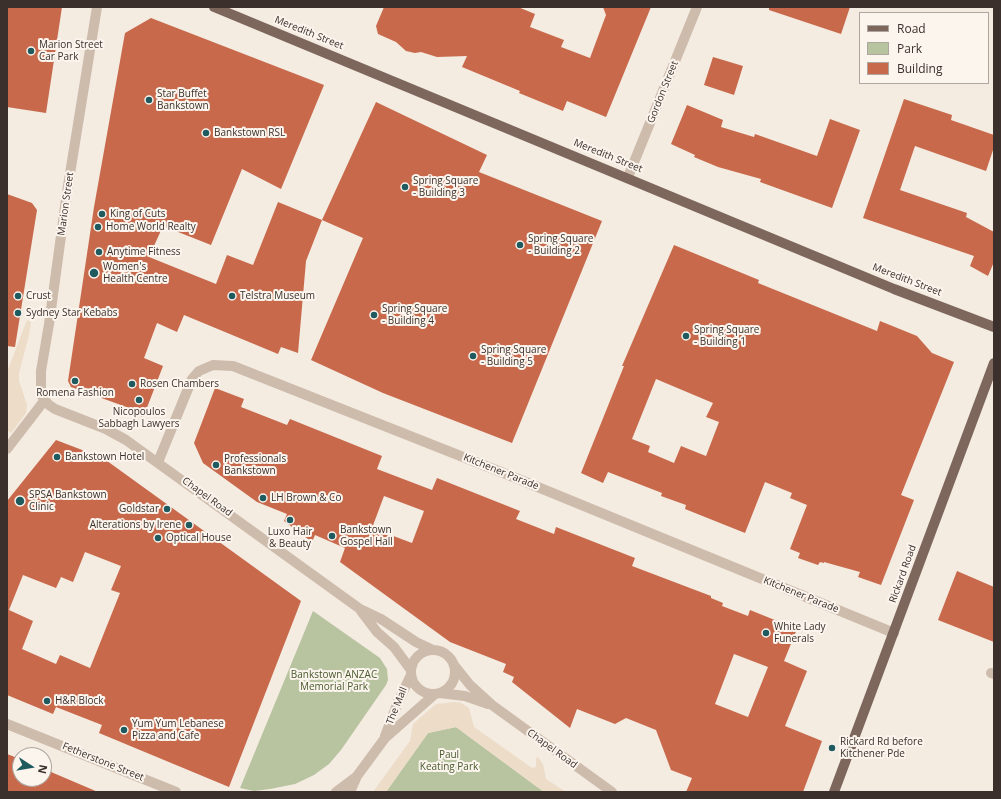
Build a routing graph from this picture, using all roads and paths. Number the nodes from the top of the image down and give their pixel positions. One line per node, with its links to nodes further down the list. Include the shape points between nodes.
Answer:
1 (97, 7): 7 (street, Marion Street, via 41,370 40,386)
2 (214, 7): 4 (main road, Meredith Street)
3 (697, 7): 4 (street, Gordon Street)
4 (628, 177): 5 (main road, Meredith Street, via 894,289)
5 (994, 327)
6 (994, 363): 11 (main road, Rickard Road)
7 (44, 401): 8 (street); 9 (street, Chapel Road, via 56,409 117,435)
8 (7, 449)
9 (158, 462): 10 (street, Chapel Road); 11 (street, Kitchener Parade, via 192,379 198,371 213,365 233,366 506,474)
10 (360, 609): 12 (street, Chapel Road); 14 (street, Chapel Road, via 376,632 394,647)
11 (894, 633): 24 (main road, Rickard Road)
12 (432, 650): 13 (street, via 446,654); 14 (street, via 419,654 413,661)
13 (454, 665): 15 (street, via 455,674 452,682 447,689); 16 (street, Chapel Road, via 470,686)
14 (411, 673): 15 (street, via 419,689); 18 (street, The Mall)
15 (437, 694): 16 (street, Chapel Road, via 465,696); 18 (street, The Mall)
16 (492, 705): 23 (street, Chapel Road)
17 (7, 724): 20 (street, Fetherstone Street)
18 (385, 738): 19 (street, The Mall)
19 (357, 776): 21 (street); 22 (street, The Mall)
20 (176, 792)
21 (336, 792)
22 (350, 792)
23 (612, 792)
24 (834, 792)

